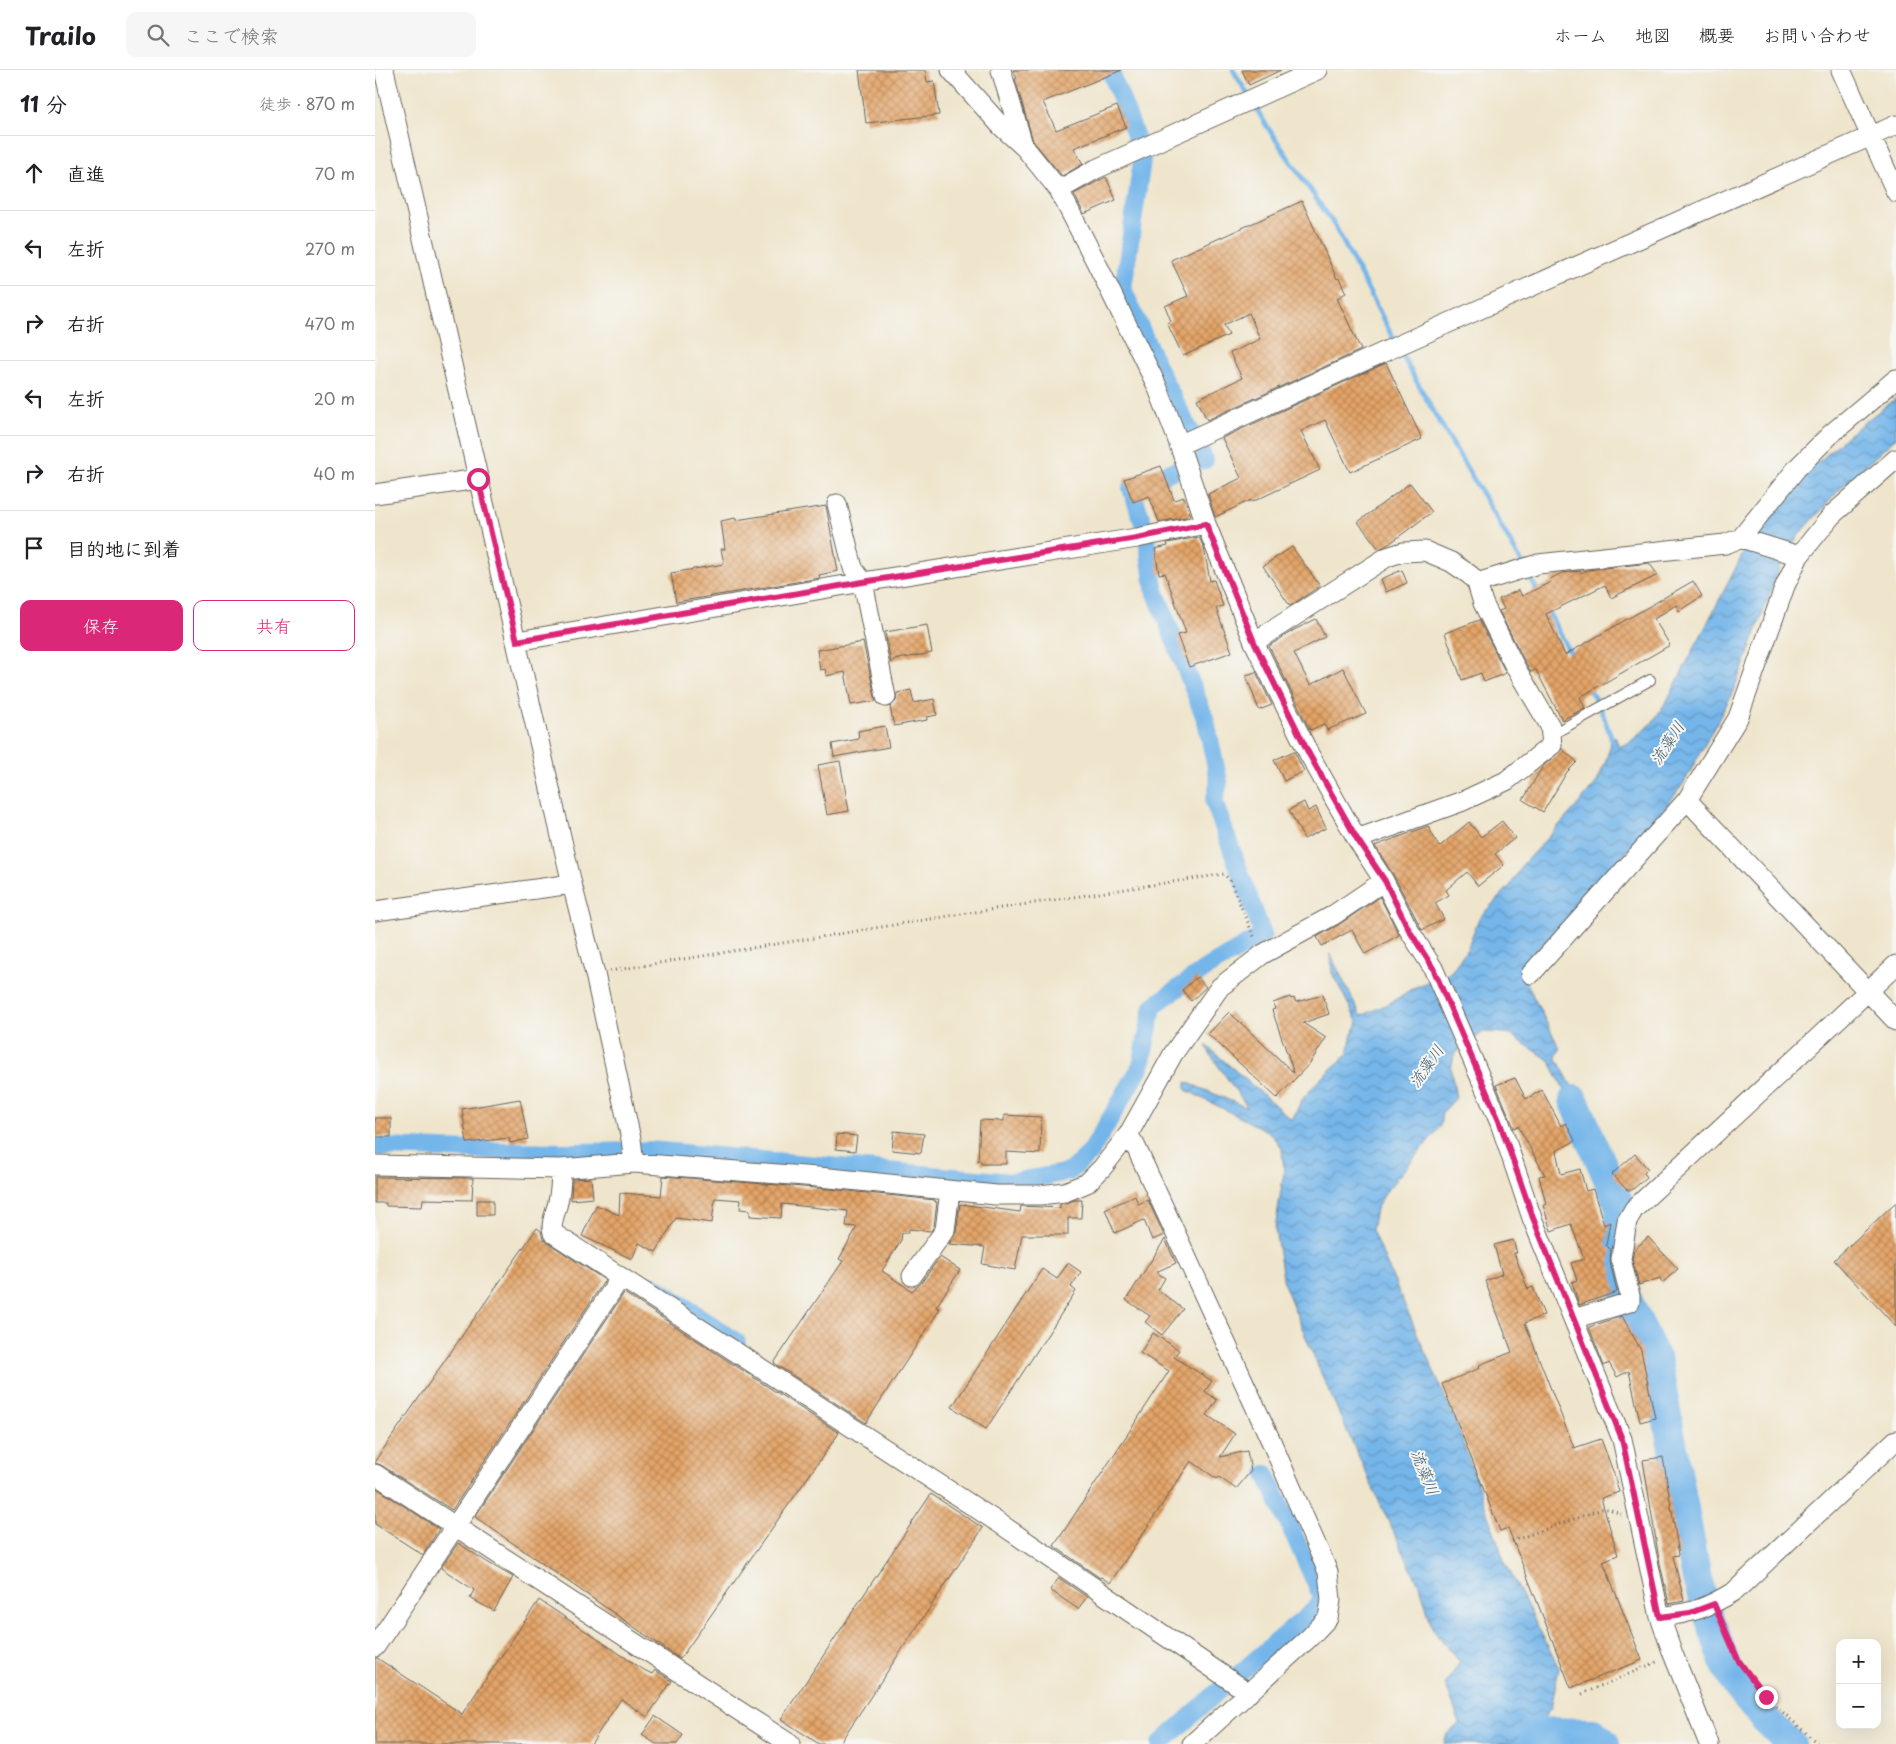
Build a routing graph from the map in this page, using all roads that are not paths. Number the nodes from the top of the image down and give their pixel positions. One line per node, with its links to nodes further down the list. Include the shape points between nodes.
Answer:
1 (384, 70): 14 (street)
2 (951, 70): 8 (street)
3 (1001, 70): 8 (street)
4 (1317, 70): 9 (street, via 1096,169)
5 (1841, 70): 7 (street)
6 (1896, 125): 7 (street)
7 (1871, 136): 10 (street); 12 (street, via 1401,345)
8 (1023, 146): 9 (street)
9 (1059, 190): 12 (street, via 1157,386)
10 (1896, 192)
11 (1896, 379): 18 (street, via 1831,434 1797,468)
12 (1180, 449): 17 (street)
13 (1896, 460): 19 (street, via 1832,515)
14 (478, 479): 15 (street); 22 (street)
15 (375, 494)
16 (837, 504): 20 (street, via 853,568)
17 (1206, 524): 20 (street, via 1146,537); 23 (street)
18 (1744, 539): 19 (street); 21 (street, via 1725,544 1538,564)
19 (1796, 555): 27 (street, via 1738,718)
20 (863, 582): 22 (street); 25 (street)
21 (1477, 583): 23 (street, via 1451,562 1425,552 1403,552 1387,557); 26 (street, via 1483,603 1514,666 1550,726)
22 (517, 641): 30 (street)
23 (1254, 642): 28 (street, via 1309,754)
24 (1650, 680): 26 (lane)
25 (886, 697)
26 (1551, 734): 28 (street, via 1552,745 1506,781 1463,801)
27 (1687, 800): 33 (street); 34 (street)
28 (1357, 839): 29 (street)
29 (1385, 881): 36 (street, via 1332,916 1263,954 1220,987 1173,1054); 43 (street, via 1409,930 1433,968 1500,1123)
30 (572, 884): 31 (street); 37 (street, via 595,974)
31 (375, 911)
32 (1896, 965): 34 (street)
33 (1531, 974)
34 (1868, 992): 35 (street); 43 (street, via 1634,1209 1627,1221 1621,1259 1630,1296 1624,1303)
35 (1896, 1021)
36 (1128, 1135): 40 (street, via 1087,1183 1065,1192 996,1195); 49 (street, via 1263,1423 1328,1572 1331,1600 1328,1618)
37 (634, 1161): 39 (street); 40 (street)
38 (375, 1166): 39 (street)
39 (560, 1169): 42 (street, via 558,1202 551,1227 553,1233)
40 (950, 1191): 41 (street, via 945,1230)
41 (913, 1276)
42 (621, 1277): 46 (street); 49 (street, via 1002,1525)
43 (1573, 1319): 47 (street, via 1622,1439)
44 (1896, 1440): 47 (street, via 1735,1591 1690,1613)
45 (375, 1474): 46 (street)
46 (454, 1527): 48 (street); 50 (street)
47 (1660, 1617): 52 (street)
48 (375, 1647)
49 (1249, 1693): 51 (street)
50 (790, 1744)
51 (1192, 1744)
52 (1709, 1744)

